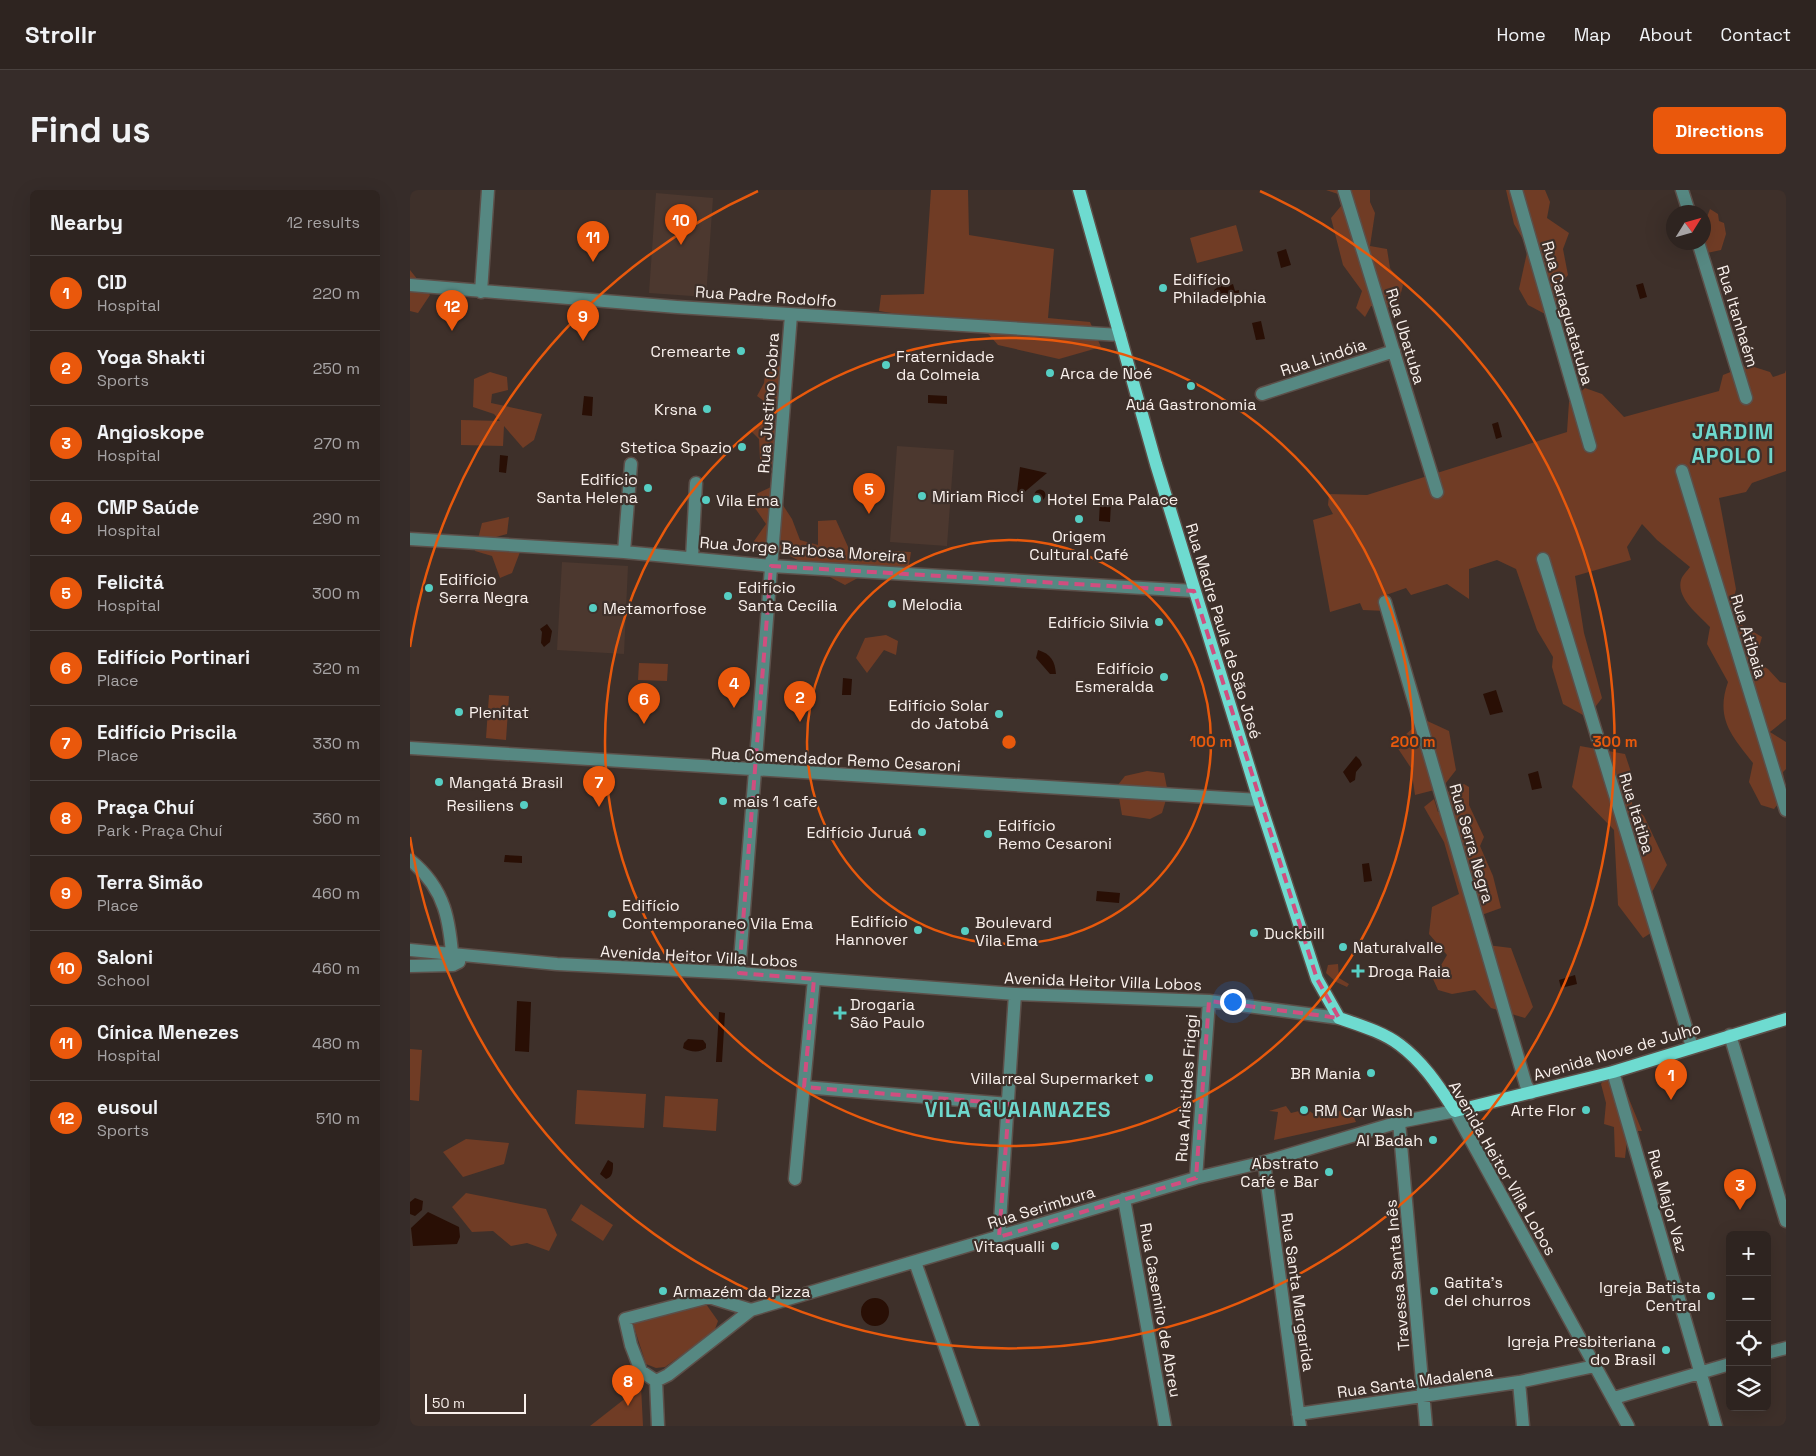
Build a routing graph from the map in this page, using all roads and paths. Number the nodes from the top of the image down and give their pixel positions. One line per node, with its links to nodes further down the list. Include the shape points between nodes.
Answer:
1 (488, 190): 9 (street)
2 (1079, 190): 11 (main road, Rua Madre Paula de São José)
3 (1344, 190): 12 (street, Rua Ubatuba)
4 (1516, 190): 15 (street, Rua Caraguatatuba)
5 (1682, 190): 6 (street)
6 (1687, 205)
7 (1700, 250): 14 (street, Rua Itanhaém)
8 (410, 285): 9 (street, Rua Padre Rodolfo)
9 (481, 292): 10 (street, Rua Padre Rodolfo)
10 (791, 315): 11 (street, Rua Padre Rodolfo); 24 (street, Rua Justino Cobra)
11 (1120, 335): 25 (main road, Rua Madre Paula de São José)
12 (1394, 351): 13 (street, Rua Lindóia); 19 (street, Rua Ubatuba)
13 (1262, 394)
14 (1746, 398)
15 (1590, 446)
16 (631, 464): 21 (street)
17 (1682, 471): 30 (street, Rua Atibaia)
18 (696, 483): 22 (street)
19 (1437, 492)
20 (410, 539): 21 (street, Rua Jorge Barbosa Moreira)
21 (624, 552): 22 (street, Rua Jorge Barbosa Moreira)
22 (692, 558): 24 (street, Rua Jorge Barbosa Moreira)
23 (1543, 559): 42 (street, Rua Itatiba)
24 (770, 566): 25 (street, Rua Jorge Barbosa Moreira); 28 (street, Rua Justino Cobra)
25 (1194, 591): 29 (main road, Rua Madre Paula de São José)
26 (1385, 602): 45 (street, Rua Serra Negra, via 1526,1085)
27 (410, 748): 28 (street, Rua Comendador Remo Cesaroni)
28 (755, 770): 29 (street, Rua Comendador Remo Cesaroni); 35 (street, Rua Justino Cobra)
29 (1259, 800): 39 (main road, Rua Madre Paula de São José, via 1317,979)
30 (1786, 810)
31 (410, 860): 33 (street, via 431,882 445,908 450,923)
32 (410, 950): 33 (street, Avenida Heitor Villa Lobos)
33 (453, 959): 34 (street, Avenida Heitor Villa Lobos); 35 (street, Avenida Heitor Villa Lobos, via 472,957)
34 (410, 966)
35 (739, 973): 36 (street, Avenida Heitor Villa Lobos)
36 (814, 979): 37 (street, Avenida Heitor Villa Lobos); 44 (street)
37 (1015, 994): 38 (street, Avenida Heitor Villa Lobos); 46 (street)
38 (1209, 1001): 39 (street, Avenida Heitor Villa Lobos); 50 (street, Rua Aristides Friggi)
39 (1339, 1018): 47 (main road, Avenida Heitor Villa Lobos, via 1400,1044 1432,1076)
40 (1786, 1019): 41 (main road, Avenida Nove de Julho)
41 (1730, 1036): 42 (main road, Avenida Nove de Julho); 53 (street)
42 (1692, 1047): 43 (main road, Avenida Nove de Julho)
43 (1613, 1072): 45 (main road, Avenida Nove de Julho); 61 (street, Rua Major Vaz)
44 (804, 1087): 46 (street); 51 (street)
45 (1531, 1093): 47 (main road, Avenida Nove de Julho)
46 (1009, 1104): 54 (street)
47 (1455, 1111): 48 (street, Rua Serimbura); 60 (street, Avenida Heitor Villa Lobos)
48 (1399, 1122): 49 (street, Rua Serimbura); 64 (street, Travessa Santa Inês)
49 (1264, 1162): 50 (street, Rua Serimbura); 66 (street, Rua Santa Margarida)
50 (1196, 1178): 52 (street, Rua Serimbura)
51 (795, 1179)
52 (1124, 1199): 54 (street, Rua Serimbura); 69 (street, Rua Casemiro de Abreu)
53 (1786, 1221)
54 (999, 1237): 55 (street, Rua Serimbura)
55 (916, 1262): 56 (street, Rua Serimbura); 68 (street)
56 (751, 1310): 62 (street, Rua Serimbura); 62 (street, via 709,1297 625,1319 641,1371)
57 (1786, 1348): 58 (street)
58 (1771, 1352)
59 (1726, 1365): 61 (street)
60 (1595, 1366): 63 (street, Rua Santa Madalena); 65 (street, Avenida Heitor Villa Lobos)
61 (1702, 1373): 65 (street); 73 (street, Rua Major Vaz)
62 (656, 1381): 67 (street)
63 (1520, 1382): 64 (street, Rua Santa Madalena); 71 (street)
64 (1424, 1397): 66 (street, Rua Santa Madalena); 70 (street, Travessa Santa Inês)
65 (1614, 1398): 72 (street, Avenida Heitor Villa Lobos)
66 (1299, 1420)
67 (658, 1426)
68 (973, 1426)
69 (1165, 1426)
70 (1426, 1426)
71 (1523, 1426)
72 (1628, 1426)
73 (1716, 1426)

